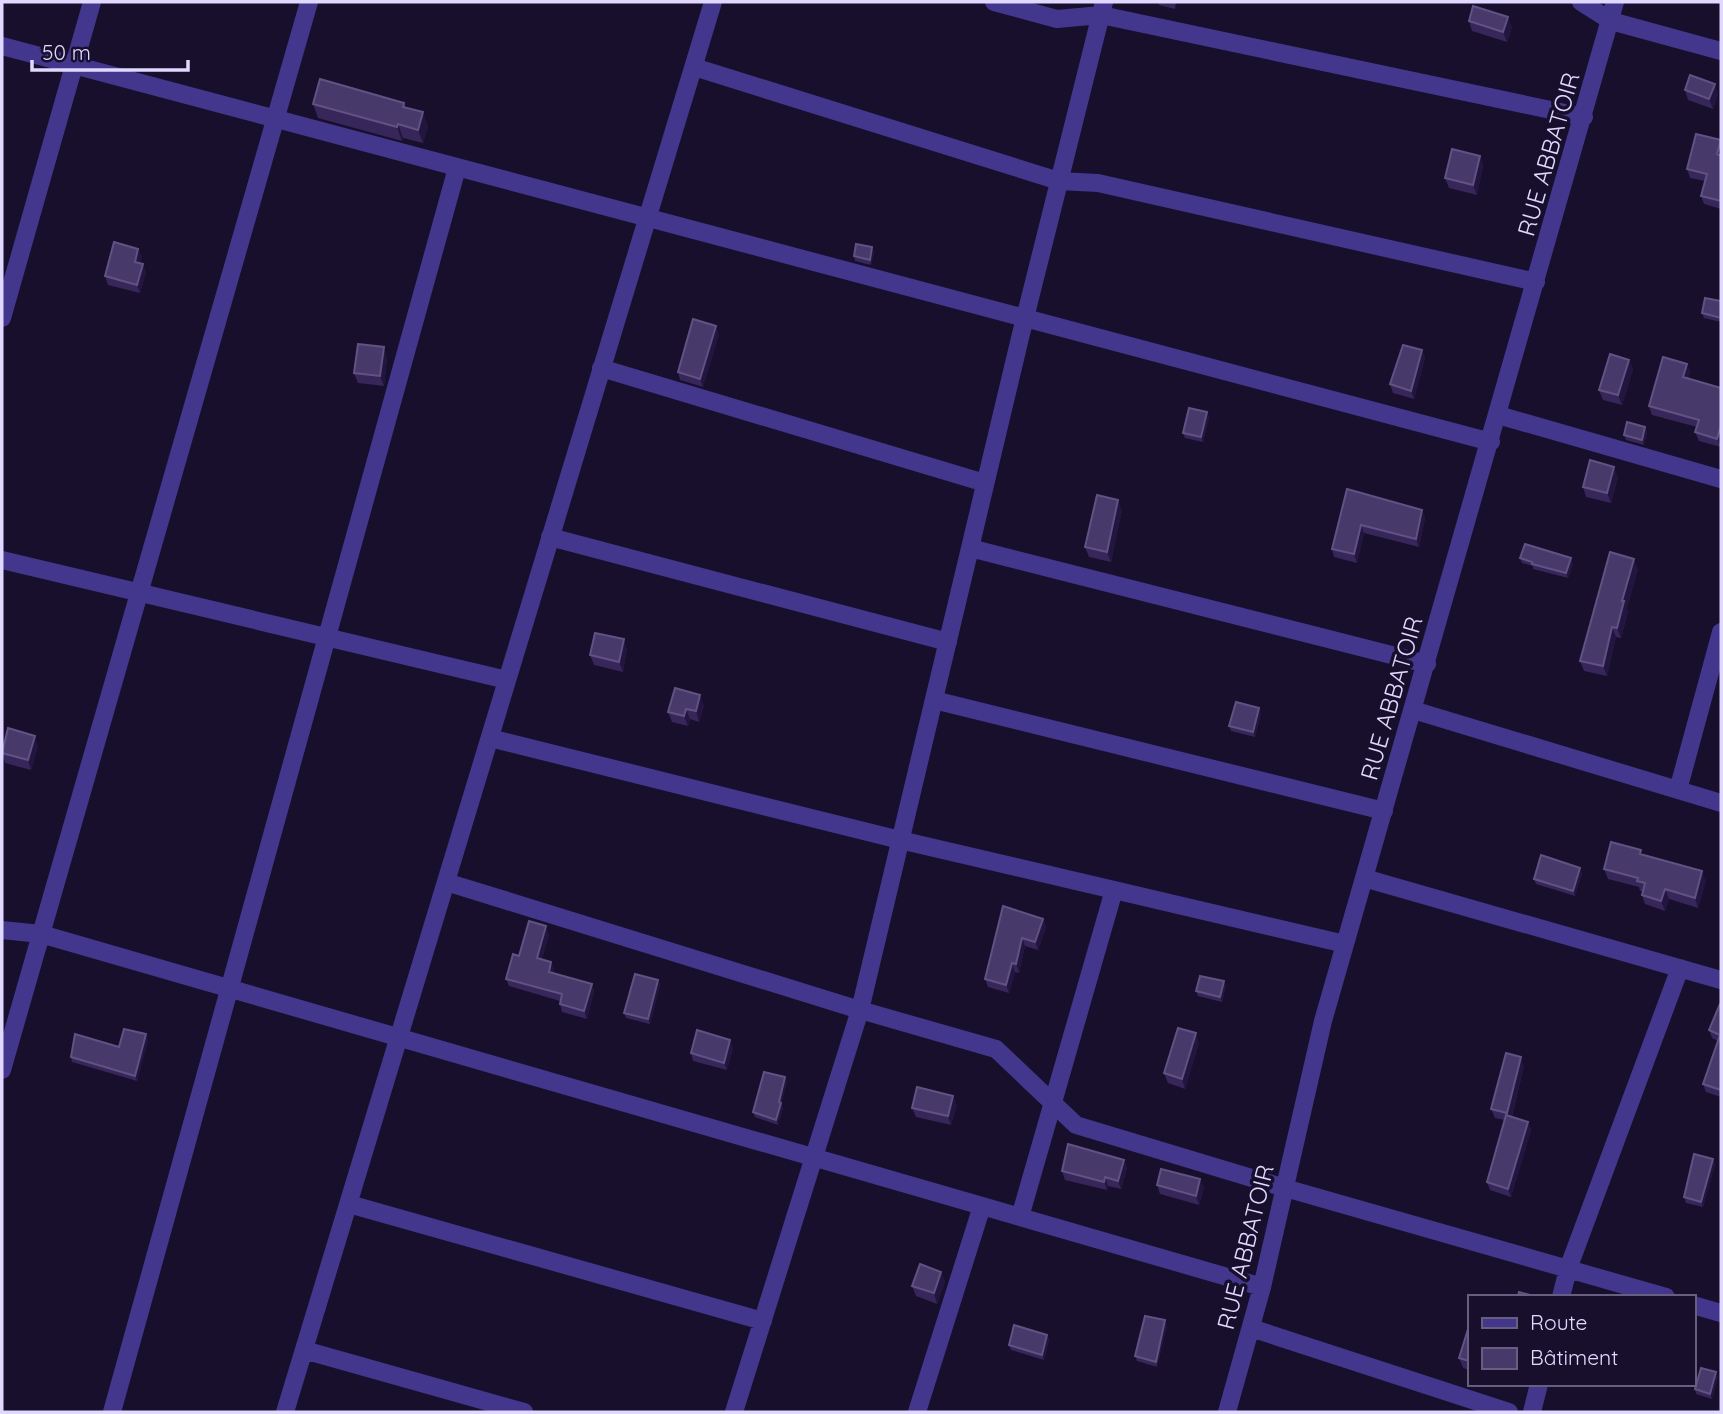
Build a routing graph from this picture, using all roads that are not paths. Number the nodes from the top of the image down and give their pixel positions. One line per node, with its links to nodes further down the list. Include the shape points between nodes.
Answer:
1 (92, 2): 11 (street)
2 (309, 2): 14 (street)
3 (713, 2): 12 (street)
4 (995, 2): 7 (street, via 1057,19)
5 (1581, 2): 8 (street)
6 (1615, 2): 8 (street, RUE ABBATOIR)
7 (1102, 8): 13 (street); 16 (street)
8 (1611, 21): 10 (street); 13 (street, RUE ABBATOIR)
9 (2, 46): 11 (street)
10 (1721, 51)
11 (74, 65): 14 (street); 19 (street)
12 (694, 67): 16 (street); 17 (street)
13 (1584, 117): 18 (street, RUE ABBATOIR)
14 (275, 119): 15 (street); 29 (street)
15 (457, 168): 17 (street); 31 (street)
16 (1059, 181): 18 (street, via 1098,183); 20 (street)
17 (648, 218): 20 (street); 21 (street)
18 (1536, 282): 22 (street, RUE ABBATOIR)
19 (2, 318)
20 (1025, 318): 23 (street); 25 (street)
21 (601, 368): 25 (street); 26 (street)
22 (1498, 415): 23 (street, RUE ABBATOIR); 24 (street)
23 (1491, 442): 33 (street, RUE ABBATOIR)
24 (1721, 479)
25 (985, 483): 27 (street)
26 (550, 537): 32 (street); 34 (street)
27 (970, 548): 32 (street); 33 (street)
28 (2, 559): 29 (street)
29 (139, 592): 31 (street); 46 (street)
30 (1721, 632): 38 (street)
31 (327, 637): 34 (street); 50 (street)
32 (948, 642): 35 (street)
33 (1427, 664): 36 (street, RUE ABBATOIR)
34 (507, 680): 37 (street)
35 (934, 700): 40 (street); 41 (street)
36 (1413, 710): 38 (street); 40 (street, RUE ABBATOIR)
37 (490, 738): 41 (street); 43 (street)
38 (1678, 790): 39 (street)
39 (1721, 803)
40 (1384, 811): 42 (street, RUE ABBATOIR)
41 (900, 840): 44 (street); 51 (street)
42 (1364, 878): 47 (street, RUE ABBATOIR); 48 (street)
43 (446, 882): 51 (street); 52 (street)
44 (1114, 890): 47 (street); 54 (street)
45 (2, 930): 46 (street)
46 (41, 934): 50 (street); 53 (street)
47 (1345, 944): 56 (street, RUE ABBATOIR)
48 (1680, 968): 49 (street); 60 (street)
49 (1721, 980)
50 (230, 989): 52 (street); 70 (street)
51 (860, 1010): 54 (street, via 996,1049); 55 (street)
52 (399, 1038): 55 (street); 57 (street)
53 (2, 1070)
54 (1052, 1102): 56 (street, via 1076,1125); 59 (street)
55 (814, 1157): 58 (street); 66 (street)
56 (1285, 1188): 60 (street); 61 (street, RUE ABBATOIR)
57 (349, 1204): 66 (street); 68 (street)
58 (982, 1206): 59 (street); 74 (street)
59 (1020, 1217): 61 (street)
60 (1568, 1269): 62 (street); 63 (street)
61 (1262, 1287): 67 (street, RUE ABBATOIR)
62 (1562, 1295)
63 (1659, 1295)
64 (1695, 1306): 65 (street)
65 (1721, 1313)
66 (763, 1321): 73 (street)
67 (1251, 1328): 75 (street, RUE ABBATOIR); 76 (street)
68 (304, 1350): 71 (street); 72 (street)
69 (1538, 1386): 77 (street)
70 (112, 1412)
71 (285, 1412)
72 (524, 1412)
73 (734, 1412)
74 (917, 1412)
75 (1227, 1412)
76 (1509, 1412)
77 (1532, 1412)

